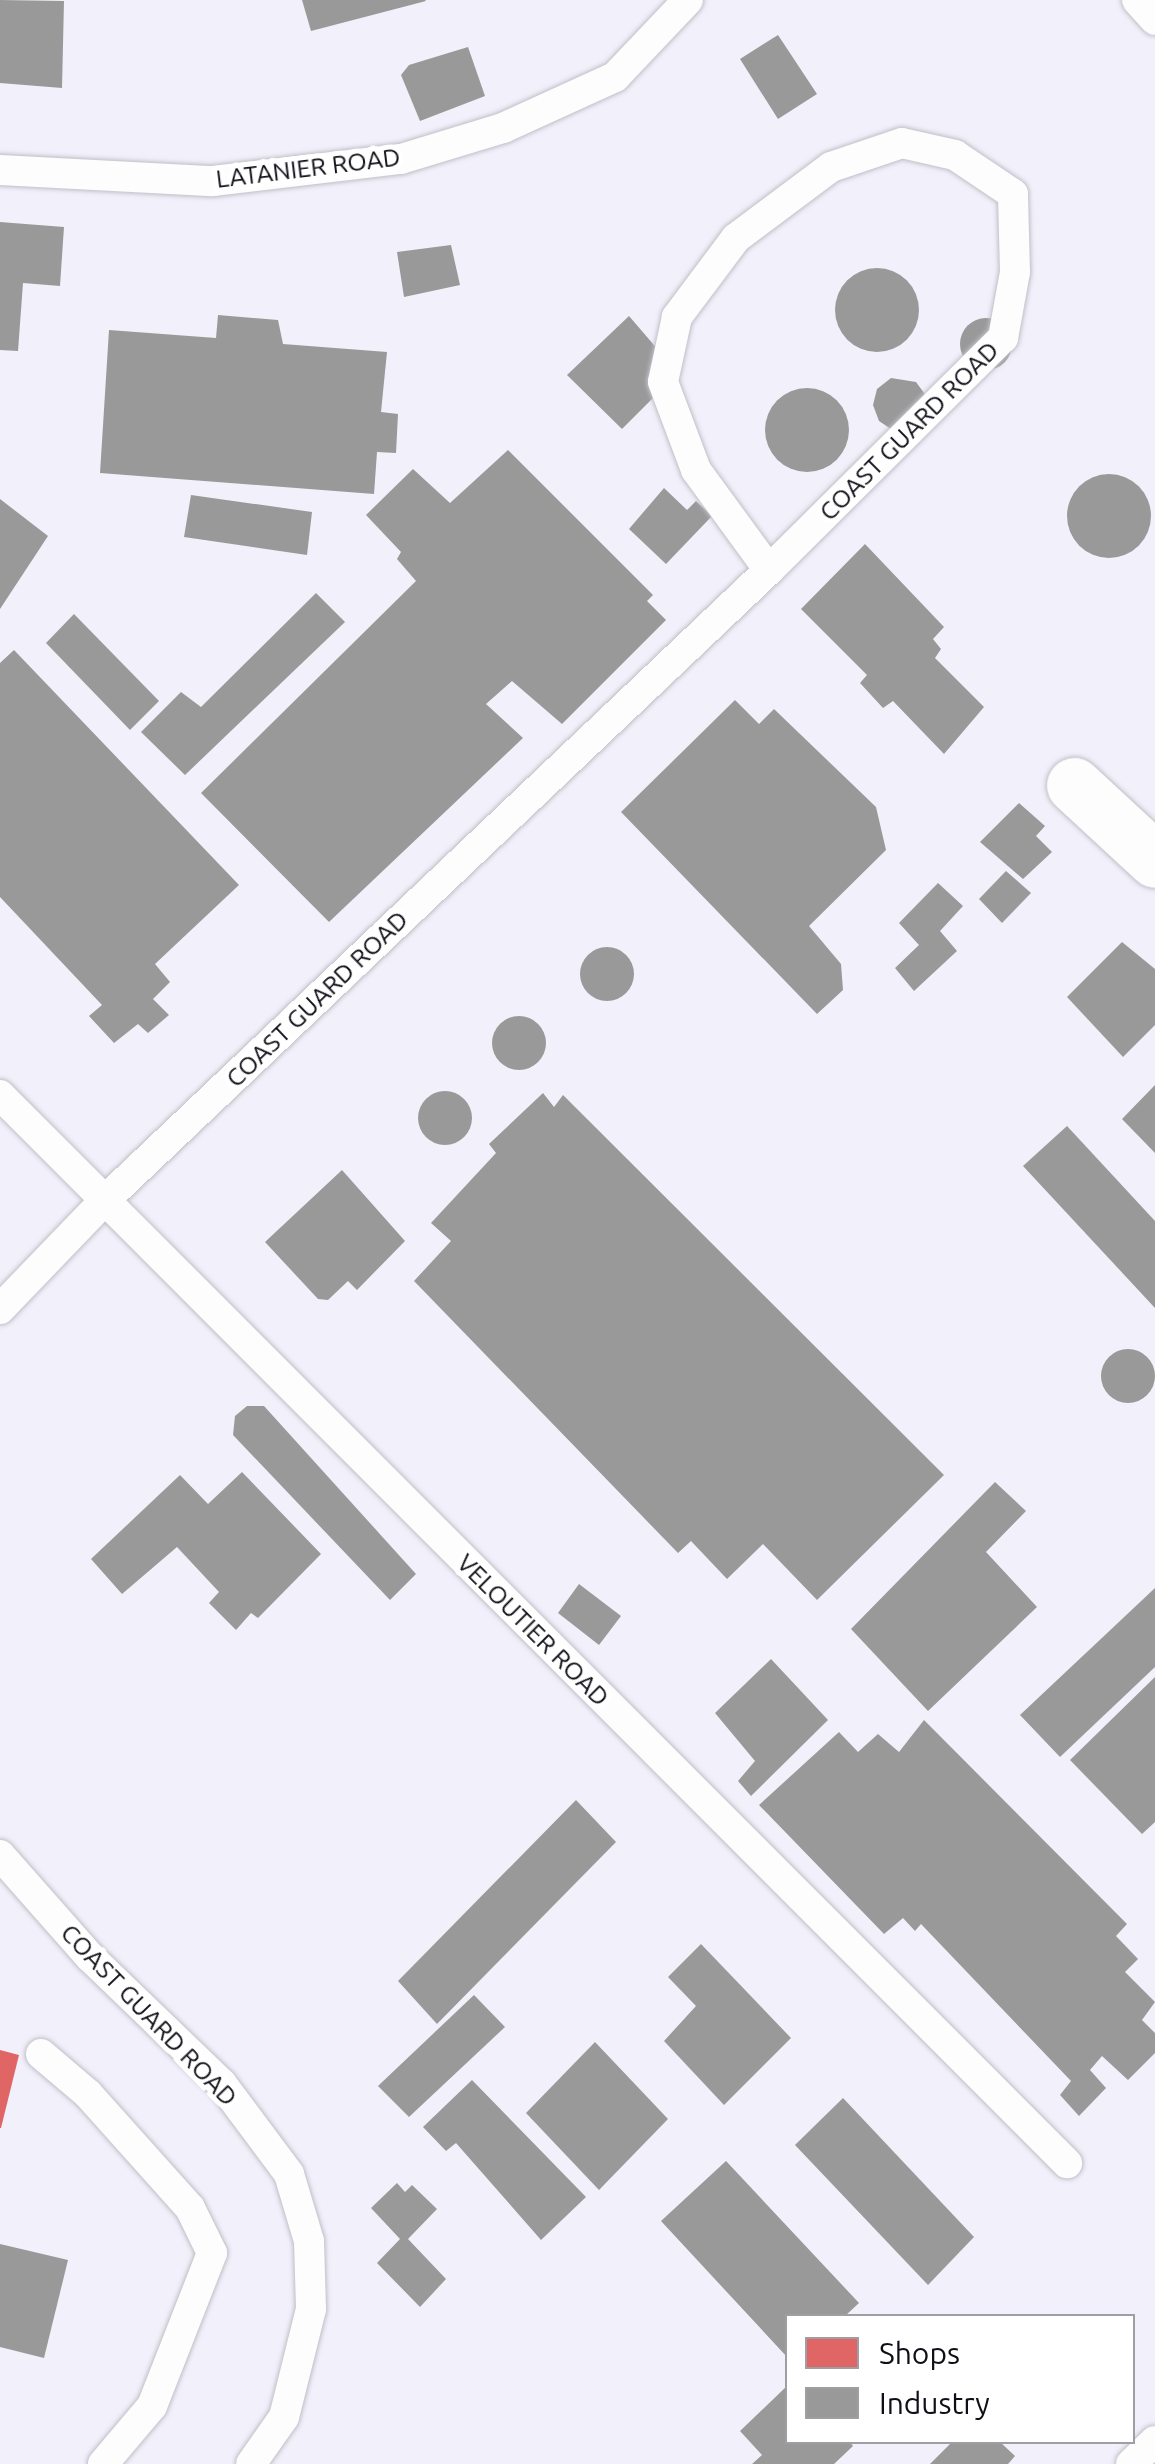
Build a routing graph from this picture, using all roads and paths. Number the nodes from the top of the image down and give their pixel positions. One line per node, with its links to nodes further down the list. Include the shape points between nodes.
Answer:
1 (688, 0): 4 (lane, LATANIER ROAD, via 614,77 503,128 401,159 213,181)
2 (1137, 0): 3 (lane)
3 (1155, 20)
4 (0, 170)
5 (769, 570): 5 (lane, COAST GUARD ROAD, via 1003,338 1014,272 1012,194 955,155 902,143 830,167 736,238 677,317 663,382 696,470); 9 (lane, COAST GUARD ROAD)
6 (1074, 784): 7 (street)
7 (1155, 860)
8 (0, 1095): 9 (lane, VELOUTIER ROAD)
9 (104, 1202): 10 (lane, COAST GUARD ROAD); 13 (lane, VELOUTIER ROAD)
10 (0, 1309)
11 (0, 1855): 16 (lane, COAST GUARD ROAD, via 90,1957 222,2084 289,2174 310,2241 311,2309 284,2417)
12 (41, 2054): 15 (lane, via 88,2094 190,2208 212,2253 152,2406)
13 (1067, 2162)
14 (1155, 2440): 17 (lane)
15 (103, 2464)
16 (252, 2464)
17 (1130, 2464)

